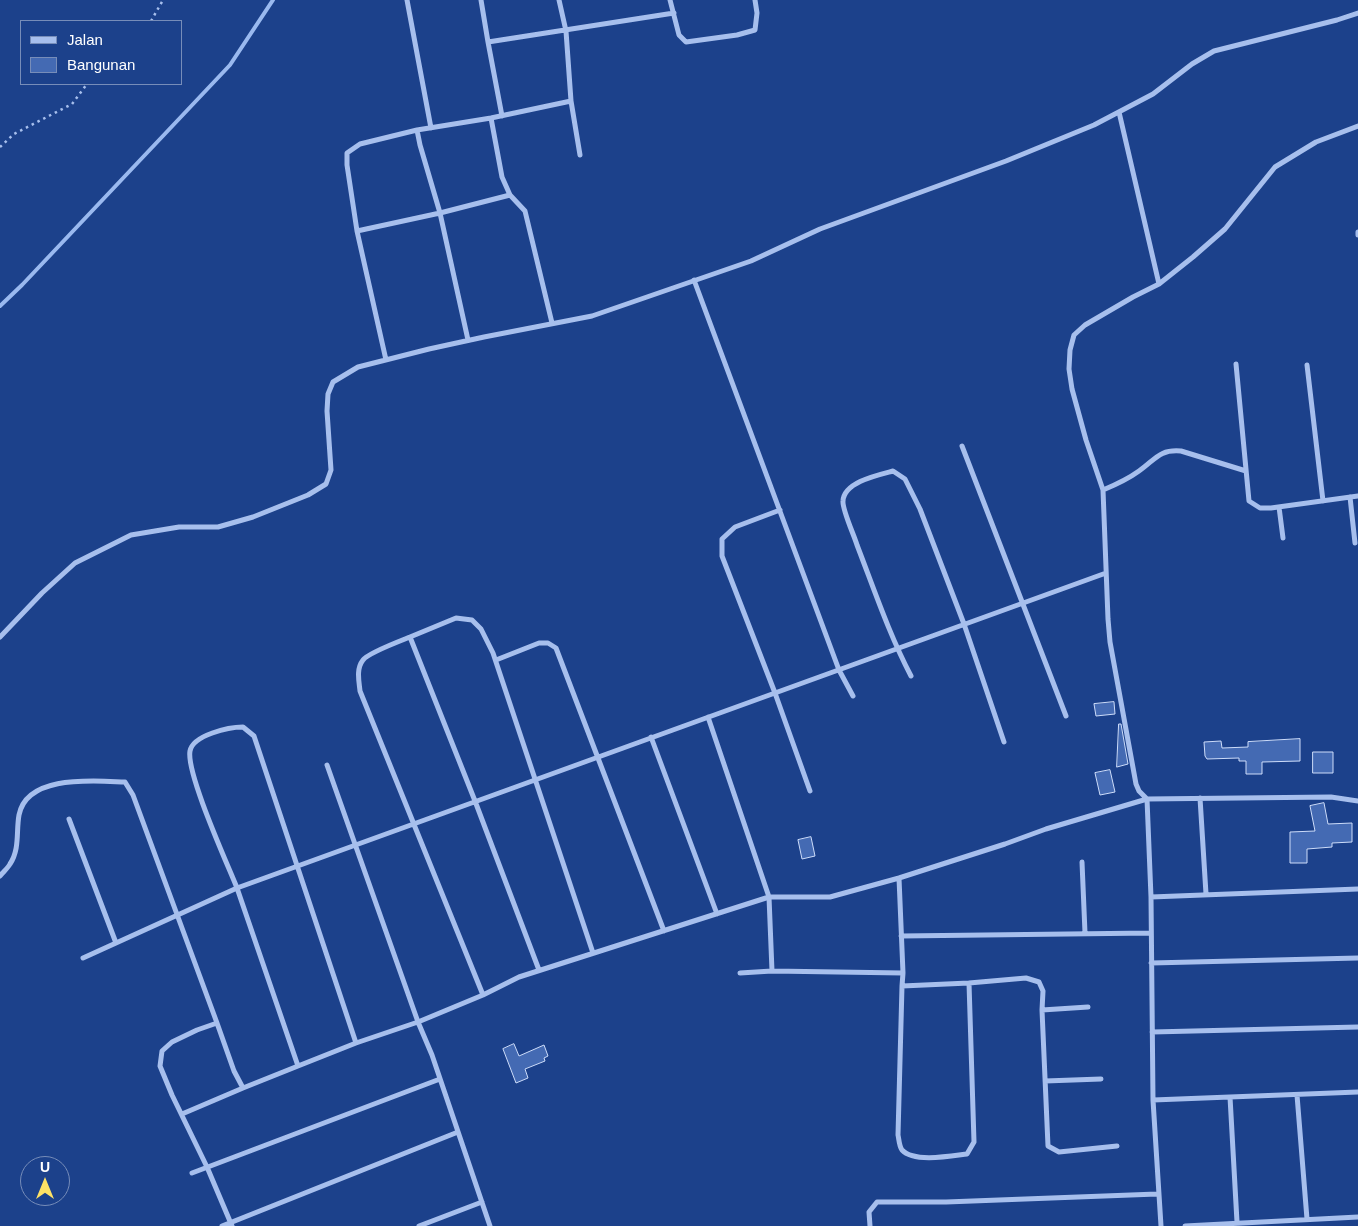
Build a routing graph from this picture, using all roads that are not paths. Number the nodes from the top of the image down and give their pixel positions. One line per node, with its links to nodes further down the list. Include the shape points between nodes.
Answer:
1 (407, 0): 15 (street)
2 (481, 0): 9 (street)
3 (559, 0): 8 (street)
4 (670, 0): 6 (street)
5 (755, 0): 6 (street, via 755,30 737,35 686,42 679,35)
6 (674, 13): 8 (street)
7 (1358, 13): 11 (street, via 1214,51 1153,94)
8 (566, 31): 9 (street); 10 (street)
9 (488, 42): 12 (street)
10 (571, 102): 12 (street); 17 (street)
11 (1119, 112): 21 (street, via 1046,146 820,229 752,260); 22 (street)
12 (502, 116): 13 (street)
13 (491, 118): 15 (street); 18 (street, via 502,177)
14 (1358, 126): 22 (street, via 1316,142 1275,167 1225,229)
15 (432, 128): 16 (street)
16 (417, 130): 19 (street); 20 (street, via 360,144 347,153)
17 (580, 155)
18 (510, 195): 19 (street); 23 (street, via 525,211)
19 (440, 213): 20 (street); 24 (street)
20 (357, 231): 25 (street)
21 (694, 280): 23 (street, via 592,316); 35 (street)
22 (1159, 284): 30 (street, via 1084,325 1074,336 1070,350 1072,389)
23 (552, 323): 24 (street)
24 (468, 340): 25 (street)
25 (386, 360): 41 (street, via 358,367 330,387 327,411 331,470 326,484 253,517 218,527 179,527 131,535 75,563)
26 (1236, 364): 29 (street)
27 (1307, 366): 33 (street)
28 (962, 446): 39 (street)
29 (1246, 471): 30 (street, via 1171,450 1160,453 1139,471); 34 (street, via 1249,501 1260,508)
30 (1103, 490): 38 (street)
31 (1358, 496): 32 (street)
32 (1350, 497): 33 (street); 37 (street)
33 (1322, 501): 34 (street)
34 (1279, 507): 36 (street)
35 (780, 510): 45 (street); 47 (street, via 736,527 722,539 722,556)
36 (1283, 538)
37 (1354, 543)
38 (1106, 573): 39 (street); 58 (street, via 1110,642 1136,784)
39 (1023, 603): 40 (street); 49 (street)
40 (964, 624): 43 (street); 43 (street, via 920,509 905,479 893,471 867,478 848,488 843,501); 52 (street)
41 (0, 637)
42 (410, 637): 44 (street, via 456,618 472,620 481,630); 60 (street); 62 (street, via 363,659 358,673 360,691)
43 (897, 649): 45 (street); 46 (street)
44 (496, 660): 53 (street, via 539,643 548,643 556,648); 55 (street)
45 (839, 670): 47 (street); 48 (street)
46 (911, 676)
47 (775, 693): 50 (street); 56 (street)
48 (853, 696)
49 (1066, 716)
50 (708, 717): 51 (street); 71 (street)
51 (652, 738): 53 (street); 73 (street)
52 (1004, 742)
53 (598, 757): 55 (street); 75 (street)
54 (327, 765): 63 (street)
55 (535, 780): 60 (street); 80 (street)
56 (810, 791)
57 (1200, 798): 58 (street); 59 (street, via 1331,797); 70 (street)
58 (1147, 799): 67 (street, via 1046,828); 72 (street)
59 (1358, 801)
60 (475, 802): 62 (street); 84 (street)
61 (69, 819): 79 (street)
62 (414, 824): 63 (street); 90 (street)
63 (355, 845): 65 (street); 93 (street)
64 (1082, 862): 77 (street)
65 (297, 866): 68 (street); 68 (street, via 254,736 243,726 230,727 198,740 190,750 191,764 207,814); 97 (street)
66 (0, 876): 74 (street, via 11,864 18,843 19,813 33,793 43,787 85,780 124,782 133,795)
67 (898, 878): 71 (street, via 830,896); 78 (street)
68 (237, 888): 74 (street); 98 (street)
69 (1358, 889): 70 (street)
70 (1206, 894): 72 (street)
71 (769, 897): 73 (street); 85 (street)
72 (1151, 898): 76 (street)
73 (717, 914): 75 (street)
74 (177, 915): 79 (street); 94 (street)
75 (664, 930): 80 (street)
76 (1151, 932): 77 (street); 83 (street)
77 (1085, 934): 78 (street)
78 (901, 936): 87 (street)
79 (116, 943): 81 (street)
80 (593, 953): 84 (street)
81 (83, 958)
82 (1358, 958): 83 (street)
83 (1151, 963): 96 (street)
84 (539, 970): 90 (street)
85 (772, 972): 86 (street); 87 (street)
86 (740, 973)
87 (903, 973): 89 (street)
88 (969, 983): 89 (street); 89 (street, via 974,1142 967,1154 936,1158 909,1155 901,1148 898,1135); 92 (street, via 1026,978 1039,982 1043,991)
89 (902, 986)
90 (483, 995): 93 (street)
91 (1088, 1007): 92 (street)
92 (1042, 1010): 101 (street)
93 (418, 1022): 97 (street); 99 (street)
94 (217, 1023): 102 (street); 107 (street, via 172,1042 162,1051 160,1066)
95 (1358, 1027): 96 (street)
96 (1152, 1032): 106 (street)
97 (356, 1043): 98 (street)
98 (298, 1066): 102 (street)
99 (440, 1079): 108 (street); 110 (street)
100 (1101, 1079): 101 (street)
101 (1045, 1081): 109 (street, via 1048,1146 1059,1152)
102 (243, 1088): 107 (street)
103 (1358, 1092): 104 (street)
104 (1297, 1094): 105 (street); 115 (street)
105 (1230, 1097): 106 (street); 116 (street)
106 (1152, 1100): 112 (street)
107 (182, 1114): 110 (street)
108 (458, 1132): 113 (street); 117 (street)
109 (1117, 1146)
110 (207, 1167): 111 (street); 117 (street)
111 (192, 1173)
112 (1158, 1194): 121 (street, via 877,1202 869,1212); 122 (street)
113 (482, 1202): 119 (street); 120 (street)
114 (1358, 1217): 115 (street)
115 (1306, 1219): 116 (street)
116 (1237, 1222): 123 (street)
117 (232, 1224): 118 (street)
118 (222, 1226)
119 (419, 1226)
120 (490, 1226)
121 (870, 1226)
122 (1161, 1226)
123 (1185, 1226)

